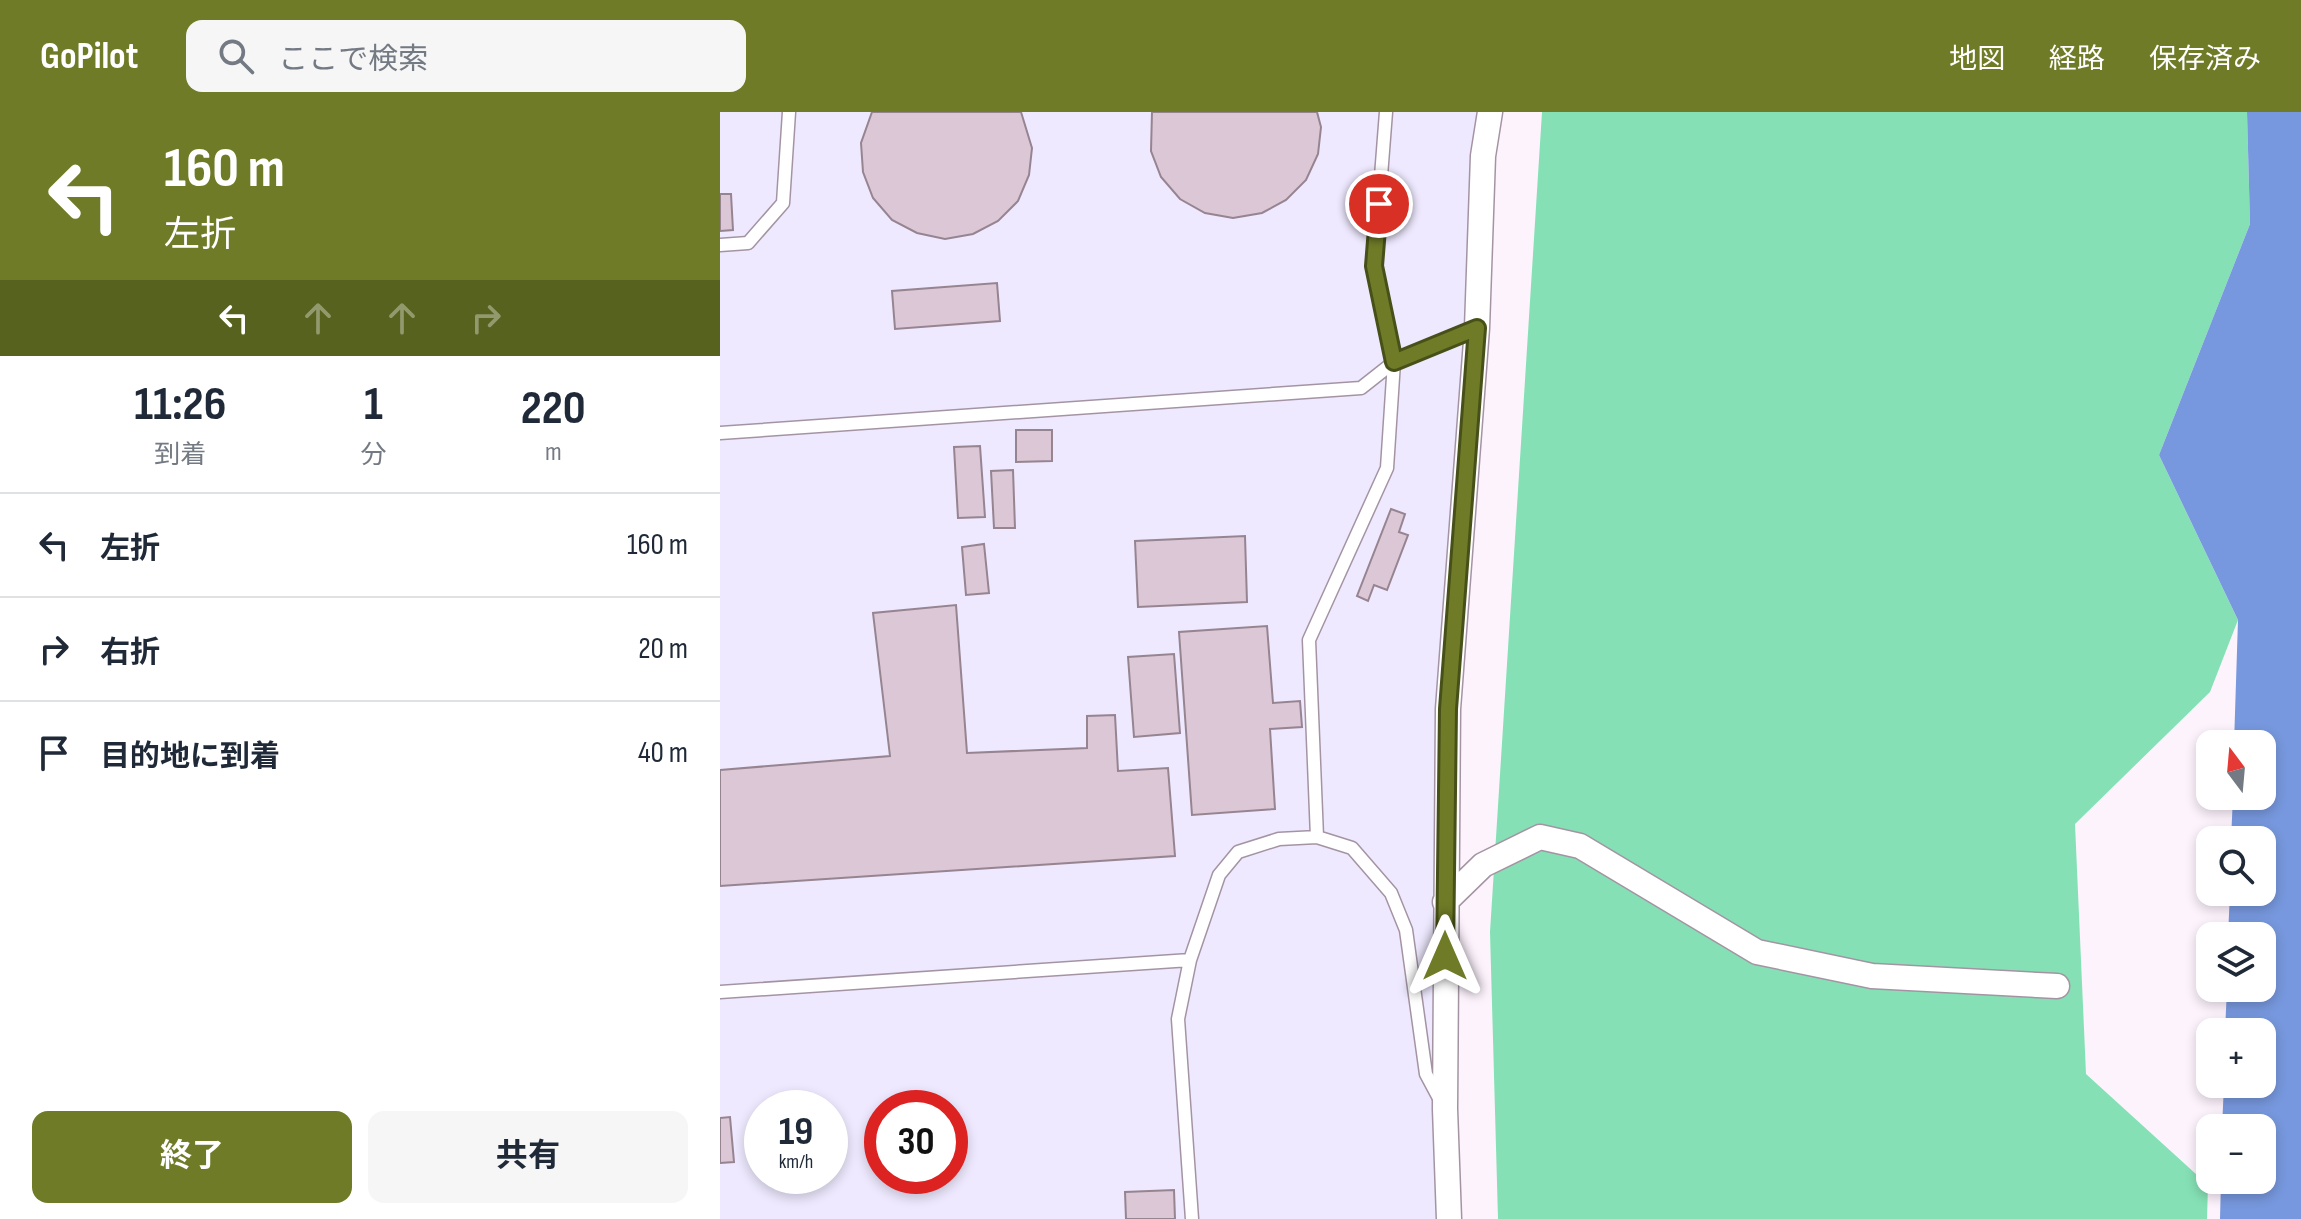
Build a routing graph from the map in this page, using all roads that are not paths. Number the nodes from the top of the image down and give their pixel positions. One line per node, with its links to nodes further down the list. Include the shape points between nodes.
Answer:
1 (789, 112): 4 (lane, via 783,203 748,243)
2 (1386, 112): 6 (lane, via 1374,266)
3 (1490, 112): 5 (street, via 1483,156)
4 (720, 245)
5 (1477, 328): 6 (lane); 9 (street, via 1448,709)
6 (1394, 362): 7 (lane, via 1361,388); 8 (lane, via 1387,468 1309,640)
7 (720, 433)
8 (1317, 837): 10 (lane, via 1279,839 1238,852 1219,875); 13 (lane, via 1352,848 1391,893 1406,930 1426,1074)
9 (1445, 902): 11 (street, via 1483,865 1540,837 1580,846 1757,952 1872,976); 13 (street)
10 (1190, 960): 12 (lane); 14 (lane, via 1178,1019)
11 (2057, 986)
12 (720, 992)
13 (1445, 1109): 15 (street)
14 (1192, 1219)
15 (1449, 1219)

